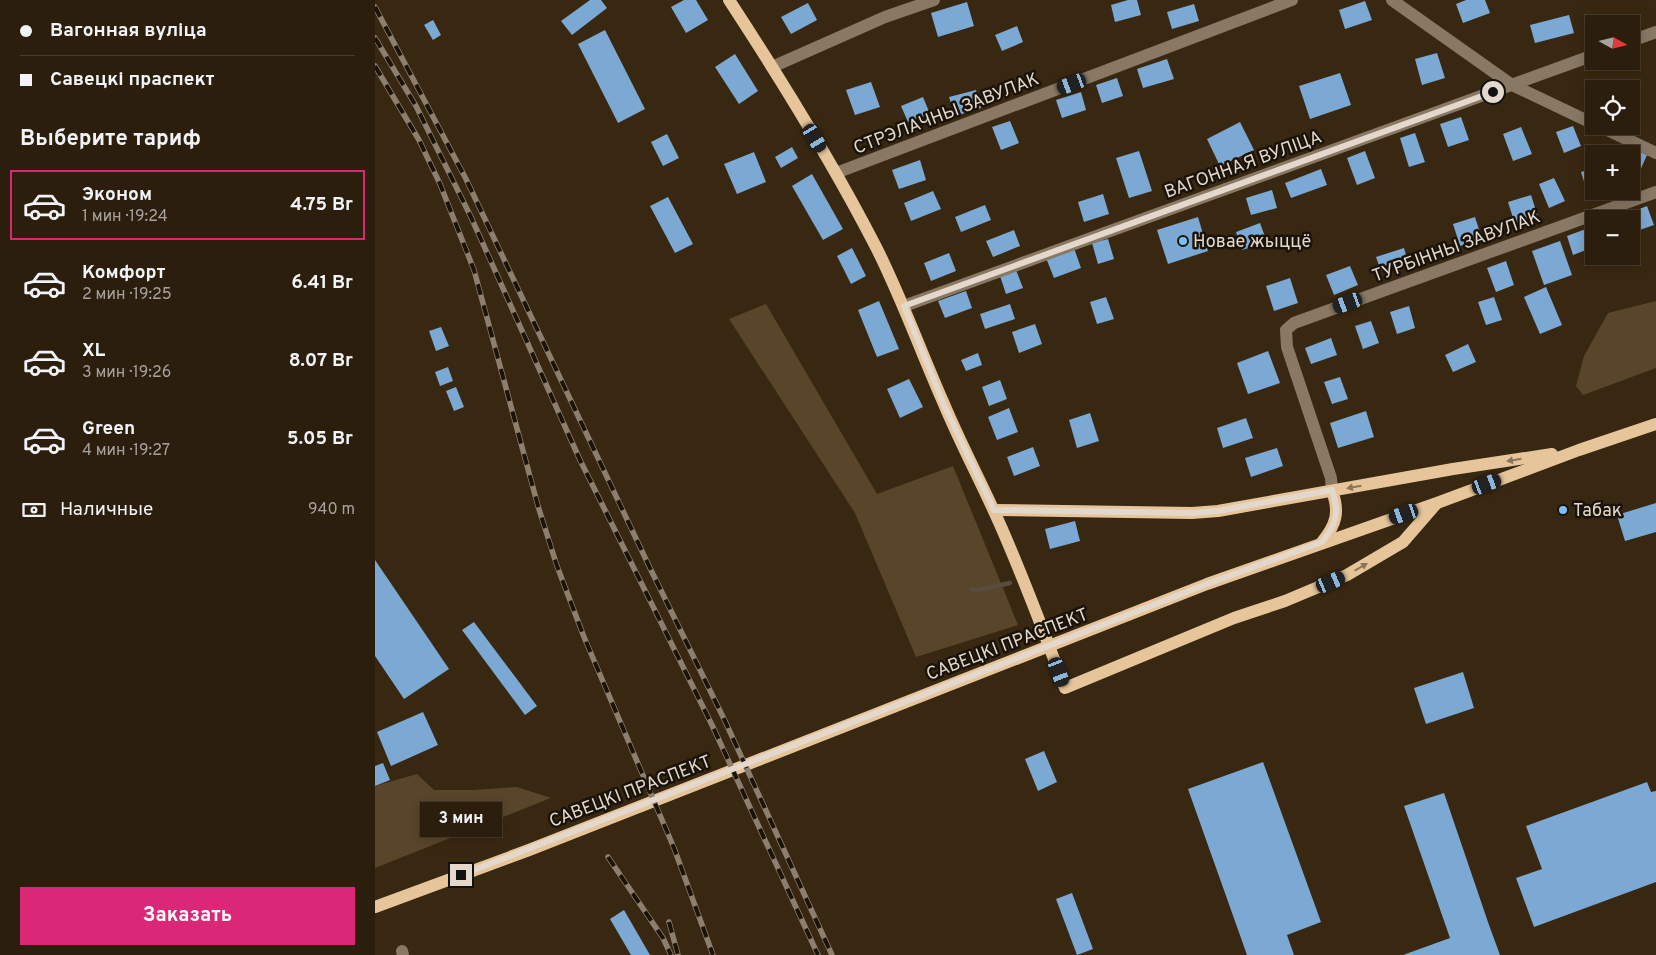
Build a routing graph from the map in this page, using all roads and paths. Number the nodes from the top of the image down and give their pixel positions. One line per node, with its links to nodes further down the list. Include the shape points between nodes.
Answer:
1 (729, 0): 8 (main road)
2 (934, 0): 8 (street, via 885,17)
3 (1292, 0): 13 (street, СТРЭЛАЧНЫ ЗАВУЛАК)
4 (1392, 0): 9 (street)
5 (1656, 32): 6 (street)
6 (1640, 38)
7 (1585, 58): 9 (street, ВАГОННАЯ ВУЛІЦА)
8 (772, 67): 13 (main road)
9 (1512, 85): 10 (street); 15 (street, ВАГОННАЯ ВУЛІЦА)
10 (1585, 120)
11 (1618, 135): 12 (street)
12 (1656, 153)
13 (836, 173): 15 (main road)
14 (1656, 192): 18 (street, ТУРБІННЫ ЗАВУЛАК, via 1294,323 1286,330 1287,346 1331,478)
15 (904, 306): 20 (main road, via 944,405)
16 (1656, 424): 17 (main road, САВЕЦКІ ПРАСПЕКТ)
17 (1579, 450): 18 (main road, one-way to 18); 19 (main road, САВЕЦКІ ПРАСПЕКТ)
18 (1332, 490): 20 (main road, via 1193,513); 21 (main road, via 1336,518 1332,530)
19 (1437, 503): 20 (main road, one-way to 19, via 1065,688 1347,575 1403,542); 21 (main road, САВЕЦКІ ПРАСПЕКТ)
20 (994, 510)
21 (1322, 542): 22 (main road, САВЕЦКІ ПРАСПЕКТ)
22 (375, 907)

